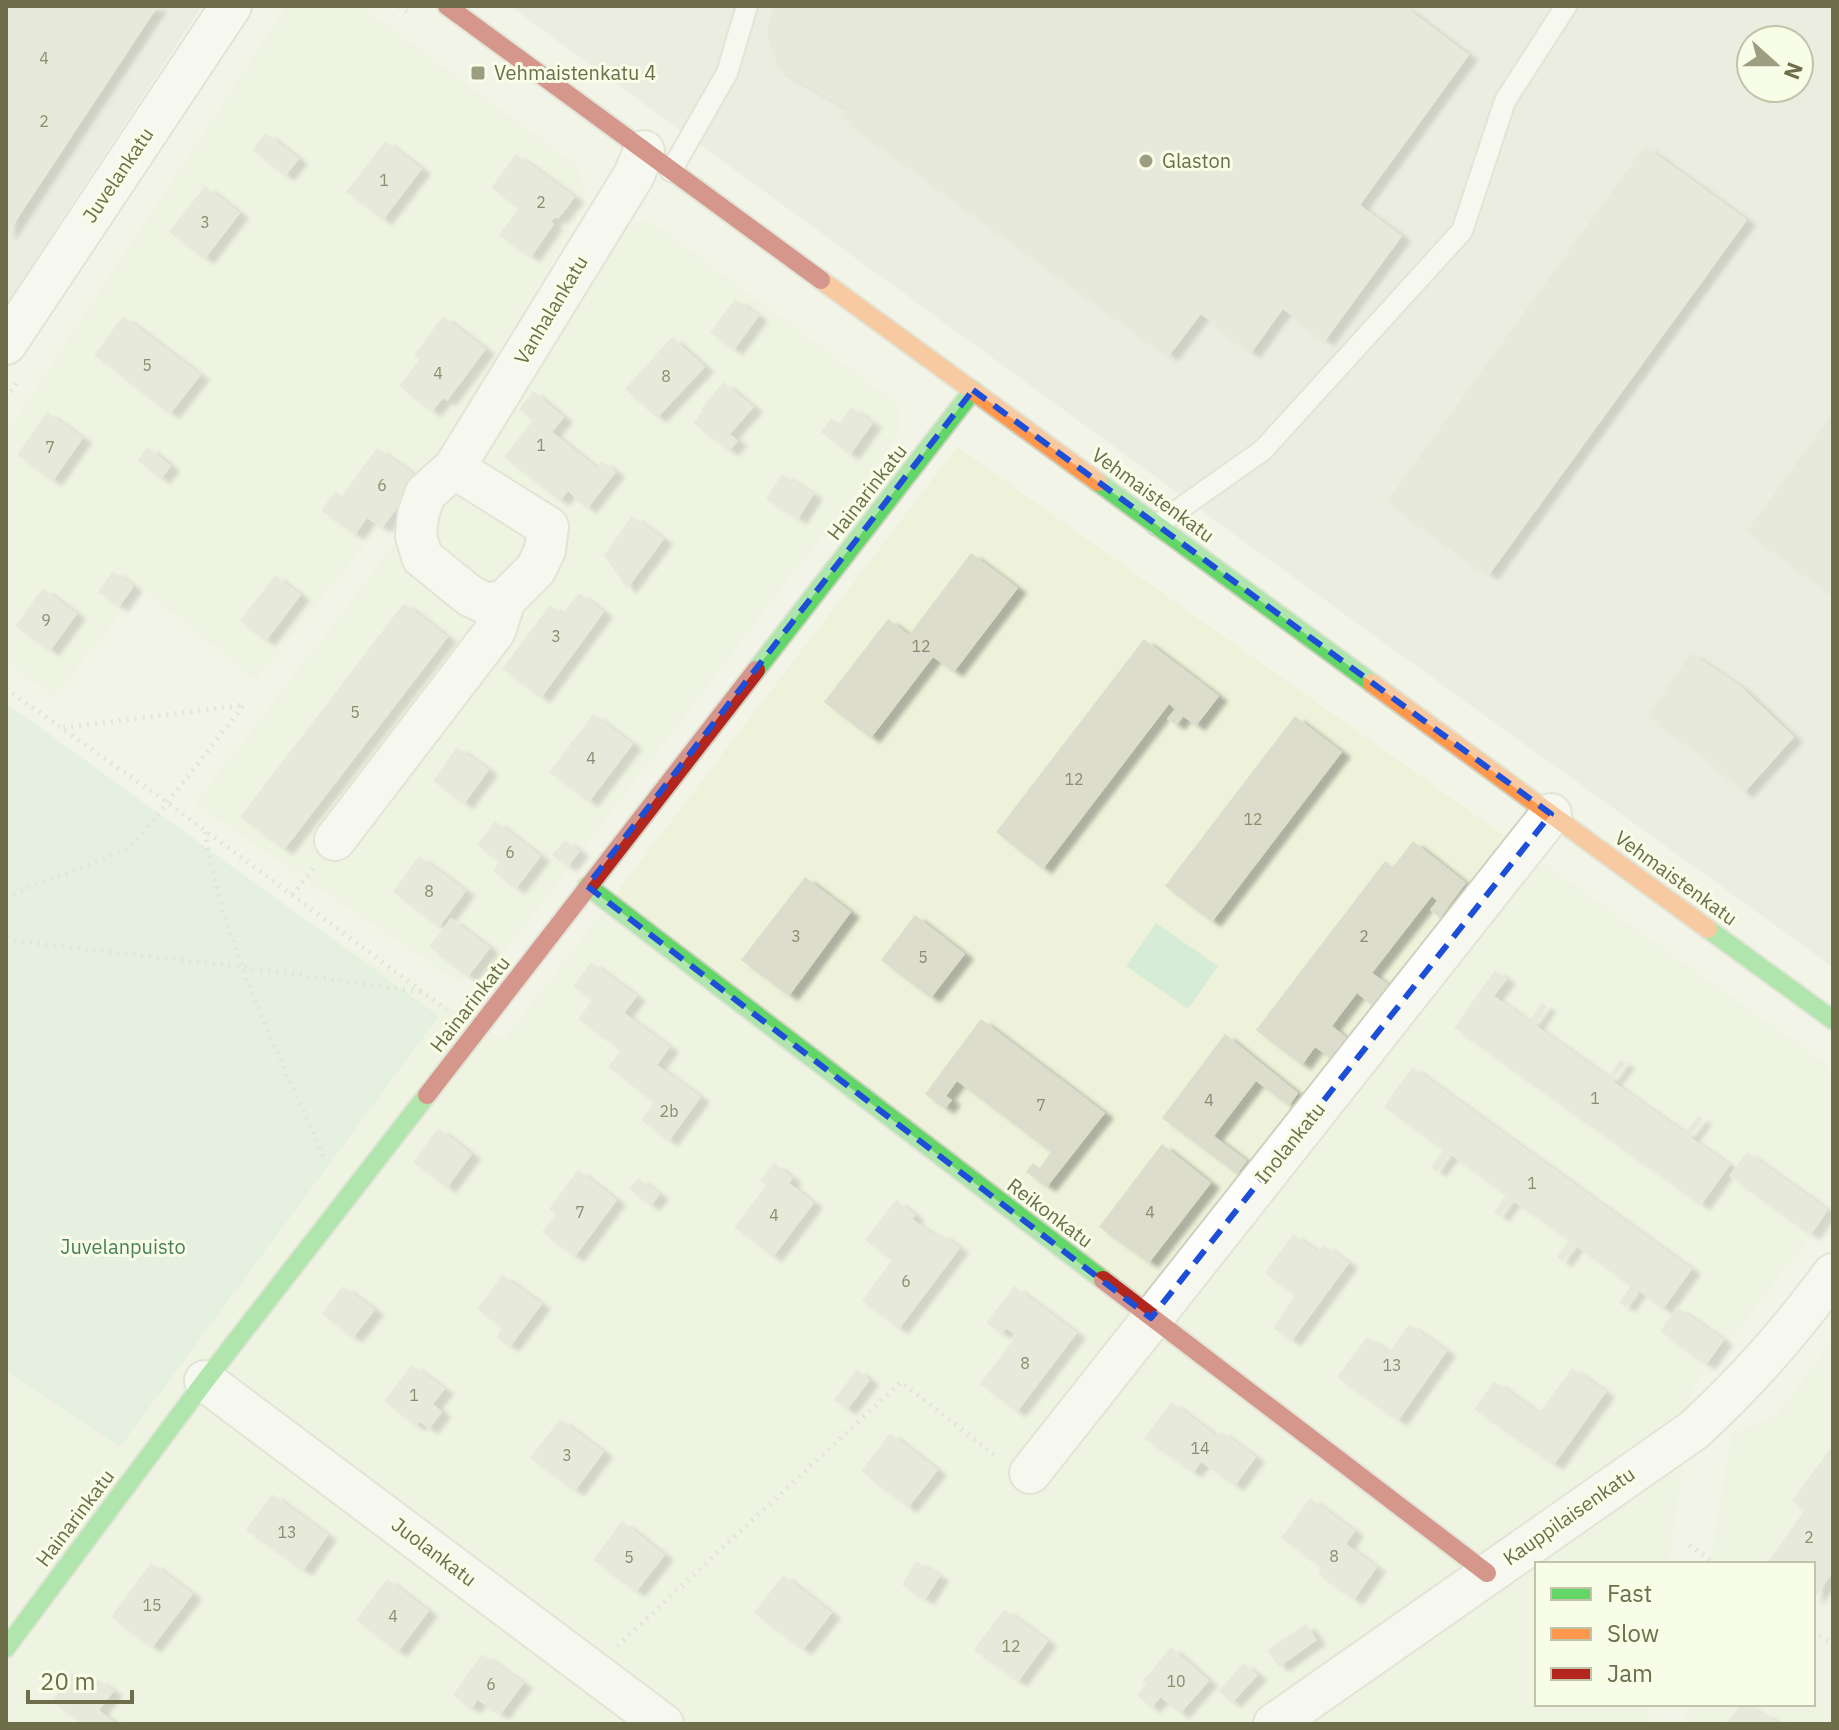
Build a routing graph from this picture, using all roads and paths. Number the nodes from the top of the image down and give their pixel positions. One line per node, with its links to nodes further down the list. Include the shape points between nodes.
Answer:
1 (231, 6): 6 (street, Juvelankatu)
2 (447, 6): 5 (street, Vehmaistenkatu)
3 (747, 6): 5 (lane, via 727,73)
4 (1566, 6): 9 (lane, via 1505,101 1462,231 1263,450)
5 (657, 161): 7 (street, Vehmaistenkatu); 8 (street, Vanhalankatu, via 634,175)
6 (6, 344)
7 (973, 390): 9 (street, Vehmaistenkatu); 17 (street, Hainarinkatu)
8 (454, 468): 10 (street, via 548,527 536,569); 10 (street, Vanhalankatu, via 425,494 416,536 422,557 470,596 487,604)
9 (1157, 525): 14 (street, Vehmaistenkatu)
10 (505, 600): 16 (street, via 495,631)
11 (6, 689): 12 (path)
12 (61, 728): 13 (path); 13 (path, via 244,705)
13 (168, 803): 15 (path); 18 (path, via 123,851)
14 (1551, 814): 22 (street, Vehmaistenkatu); 26 (street, Inolankatu)
15 (205, 832): 20 (path); 21 (path)
16 (335, 840)
17 (587, 886): 23 (street, Hainarinkatu); 26 (street, Reikonkatu)
18 (6, 897)
19 (6, 940): 20 (path)
20 (242, 967): 21 (path); 24 (path)
21 (424, 992): 23 (path)
22 (1833, 1020)
23 (476, 1032): 24 (street, Hainarinkatu)
24 (344, 1203): 27 (street, Hainarinkatu)
25 (1833, 1274): 31 (street, Kauppilaisenkatu, via 1744,1384 1694,1430)
26 (1151, 1318): 28 (street, Inolankatu); 31 (street, Reikonkatu)
27 (205, 1381): 34 (street, Hainarinkatu); 35 (street, Juolankatu)
28 (1030, 1473): 35 (path, via 996,1457 901,1382)
29 (1689, 1545): 30 (path)
30 (1713, 1562)
31 (1487, 1573): 37 (street, Kauppilaisenkatu)
32 (1815, 1632): 33 (path, via 1830,1643)
33 (1833, 1639)
34 (6, 1648)
35 (591, 1671): 36 (street, Juolankatu)
36 (663, 1724)
37 (1274, 1724)

